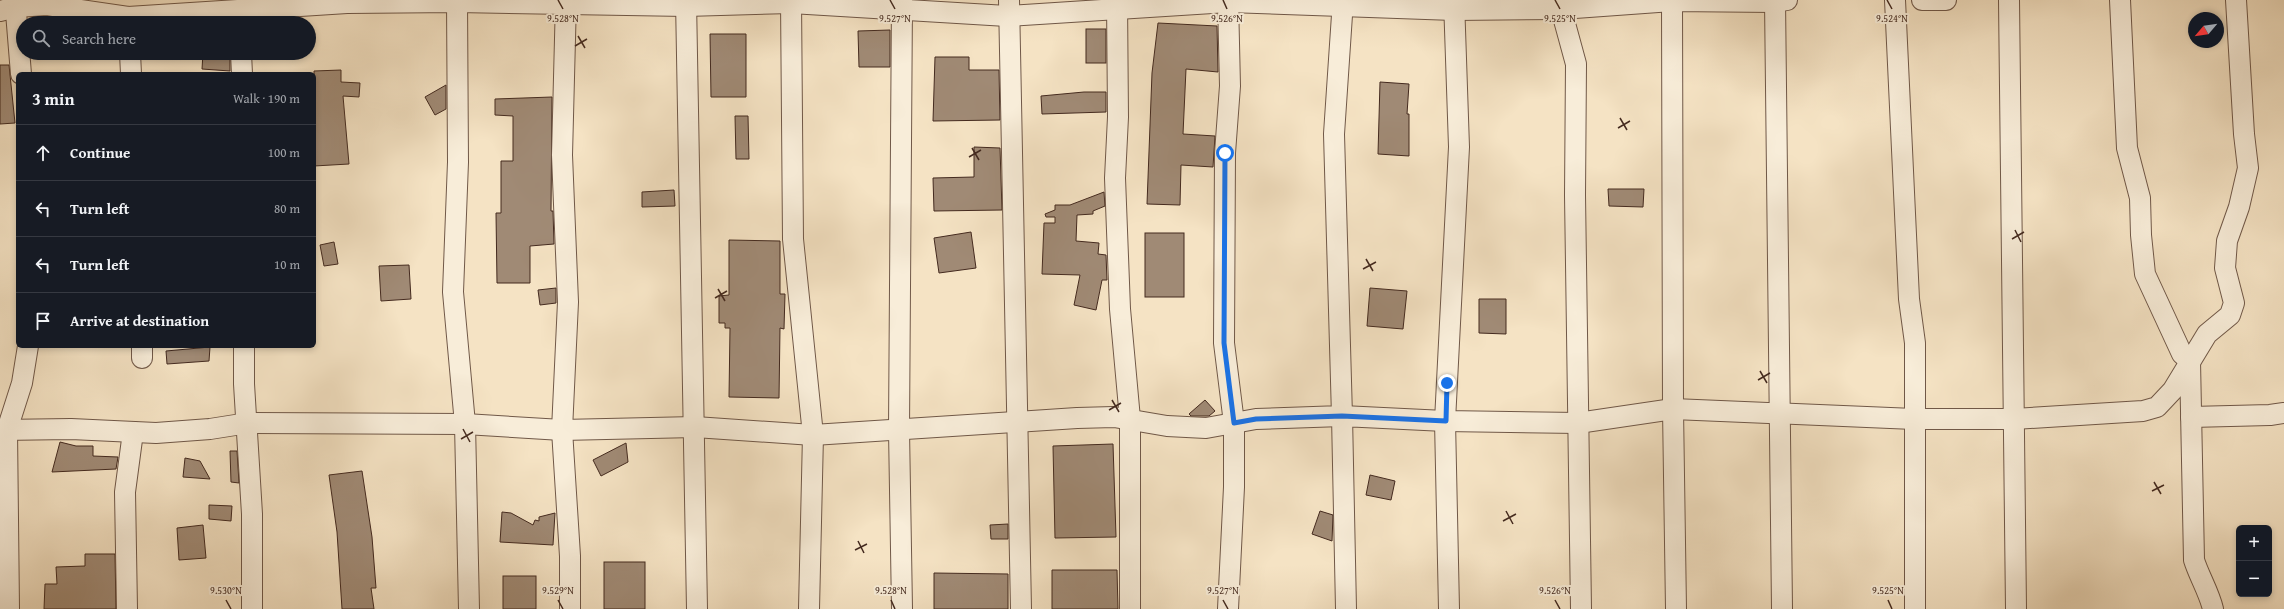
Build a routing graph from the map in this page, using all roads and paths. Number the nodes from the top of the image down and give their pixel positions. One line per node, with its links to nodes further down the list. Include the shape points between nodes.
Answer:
1 (1672, 0): 11 (street); 18 (street); 34 (street)
2 (1895, 0): 40 (street, via 1909,299 1915,343)
3 (1922, 0): 4 (street)
4 (1946, 0)
5 (2009, 0): 41 (street)
6 (2120, 0): 33 (street, via 2127,148 2140,198 2140,235 2145,274 2182,354)
7 (2236, 0): 33 (street, via 2248,168 2239,207 2227,241 2225,268 2234,303 2230,314 2207,334)
8 (347, 1): 9 (street); 22 (street)
9 (457, 1): 12 (street); 47 (street, via 458,162 453,292)
10 (1228, 1): 15 (street); 17 (street); 45 (street, via 1230,86 1225,153 1224,343)
11 (1779, 1): 35 (street)
12 (566, 2): 14 (street); 50 (street, via 562,155 568,302)
13 (791, 2): 14 (street); 16 (street); 53 (street, via 793,239)
14 (686, 3): 48 (street)
15 (1343, 3): 19 (street); 37 (street, via 1334,134)
16 (902, 4): 21 (street); 51 (street)
17 (1117, 4): 21 (street); 39 (street, via 1118,117 1115,178 1120,309)
18 (1561, 4): 19 (street); 46 (street, via 1576,64)
19 (1454, 5): 42 (street, via 1459,147)
20 (10, 6): 23 (street, via 47,5); 24 (street)
21 (1008, 8): 44 (street)
22 (240, 11): 23 (street)
23 (128, 13)
24 (16, 43)
25 (19, 60): 28 (street)
26 (130, 60): 29 (street)
27 (241, 60): 30 (street)
28 (21, 72)
29 (131, 72)
30 (242, 72)
31 (28, 348): 49 (street, via 22,383)
32 (244, 348): 43 (street)
33 (2190, 361): 38 (street); 41 (street, via 2173,390 2157,407 2143,411)
34 (1673, 410): 35 (street); 46 (street); 68 (street)
35 (1780, 413): 40 (street); 69 (street)
36 (2284, 413): 38 (street)
37 (1342, 416): 42 (street); 45 (street, via 1256,419); 65 (street)
38 (2191, 417): 72 (street, via 2194,560)
39 (1130, 419): 44 (street, via 1077,418); 45 (street, via 1167,426 1206,428); 63 (street)
40 (1914, 419): 41 (street); 70 (street)
41 (2014, 419): 71 (street)
42 (1446, 421): 46 (street); 66 (street)
43 (248, 423): 47 (street); 52 (street, via 186,432); 56 (street, via 252,514)
44 (1018, 423): 51 (street); 62 (street)
45 (1234, 423): 64 (street, via 1234,487)
46 (1578, 423): 67 (street)
47 (466, 424): 50 (street); 57 (street)
48 (695, 427): 50 (street); 53 (street); 59 (street)
49 (4, 430): 52 (street, via 71,429); 54 (street)
50 (562, 430): 58 (street, via 570,556)
51 (899, 430): 53 (street); 61 (street)
52 (133, 432): 55 (street, via 125,492)
53 (813, 435): 60 (street)
54 (9, 609)
55 (127, 609)
56 (252, 609)
57 (469, 609)
58 (570, 609)
59 (697, 609)
60 (809, 609)
61 (902, 609)
62 (1021, 609)
63 (1130, 609)
64 (1228, 609)
65 (1346, 609)
66 (1449, 609)
67 (1581, 609)
68 (1676, 609)
69 (1782, 609)
70 (1914, 609)
71 (2016, 609)
72 (2213, 609)

